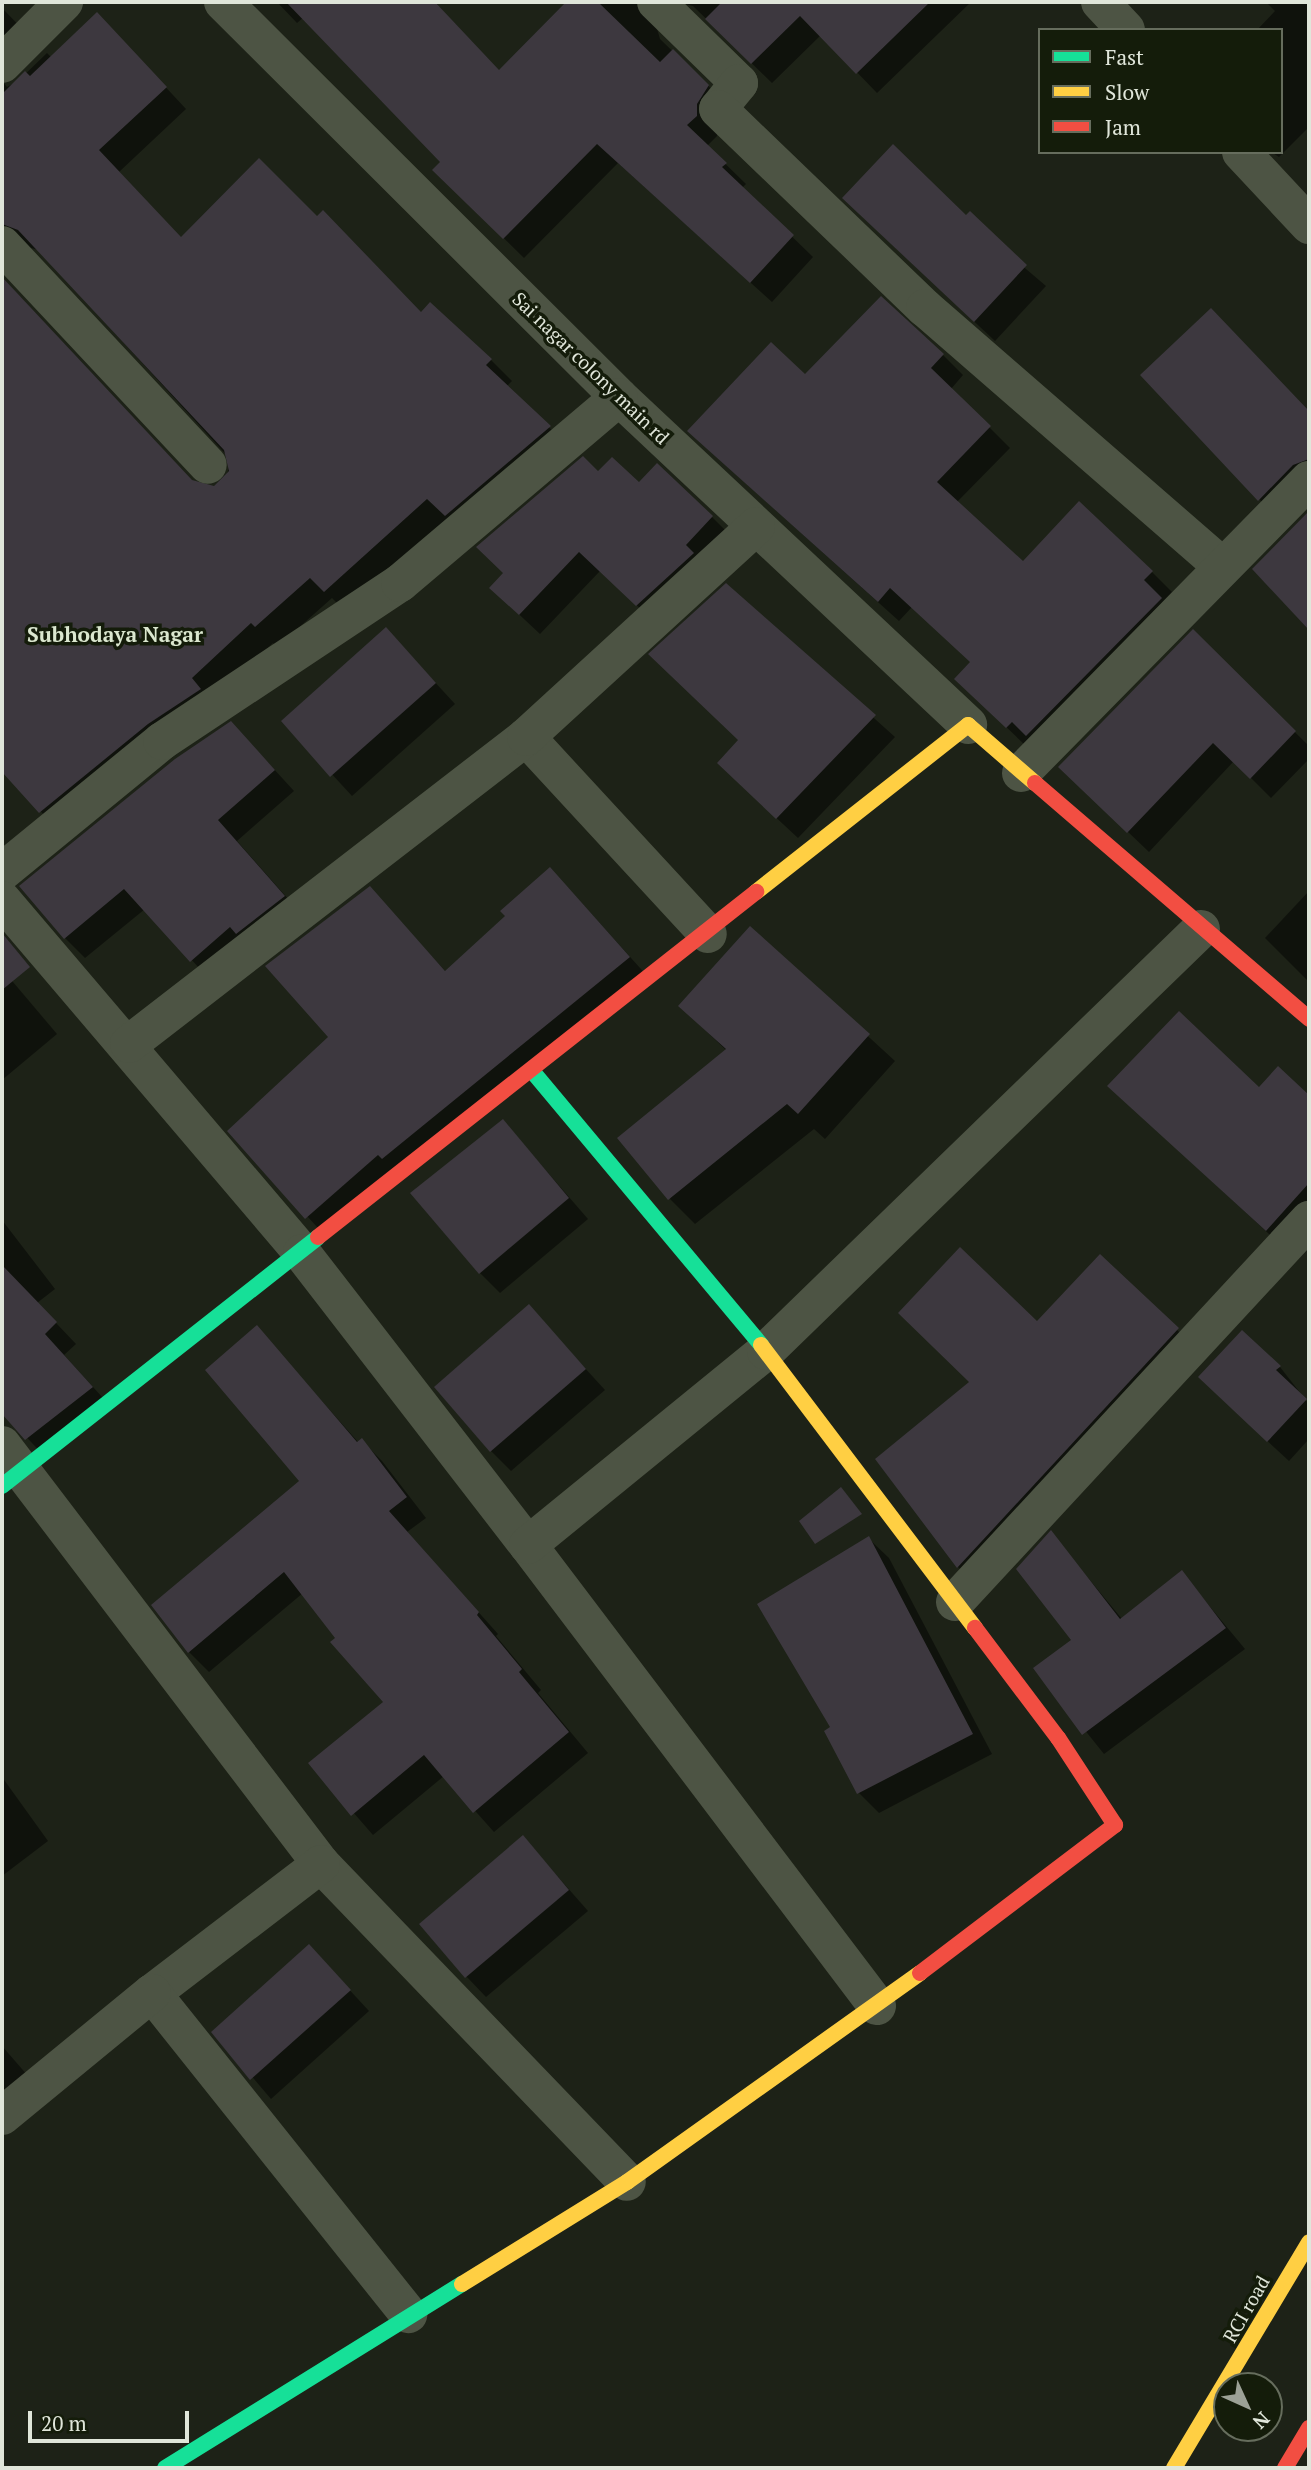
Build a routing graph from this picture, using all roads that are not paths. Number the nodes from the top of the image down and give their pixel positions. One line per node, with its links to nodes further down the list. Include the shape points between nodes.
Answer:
1 (64, 2): 6 (street)
2 (223, 2): 10 (street, Sai nagar colony main rd)
3 (656, 2): 14 (street, via 739,83 718,109 727,118 925,307)
4 (1100, 2): 5 (street)
5 (1124, 28)
6 (2, 64)
7 (1243, 154): 8 (street)
8 (1309, 225)
9 (2, 245): 11 (street)
10 (619, 397): 13 (street, Sai nagar colony main rd); 18 (street, via 400,583 162,741)
11 (208, 465)
12 (1309, 480): 14 (street)
13 (756, 526): 15 (street, Sai nagar colony main rd); 16 (street)
14 (1222, 566): 17 (street)
15 (968, 725): 17 (street); 21 (street)
16 (526, 737): 21 (street); 23 (street)
17 (1021, 773): 20 (street)
18 (2, 872)
19 (2, 900): 23 (street)
20 (1201, 929): 22 (street); 27 (street)
21 (708, 934): 24 (street)
22 (1309, 1019)
23 (129, 1044): 26 (street)
24 (533, 1072): 26 (street); 27 (street)
25 (1309, 1220): 30 (street)
26 (302, 1253): 28 (street); 29 (street)
27 (766, 1351): 29 (street); 30 (street)
28 (9, 1467): 31 (street)
29 (528, 1545): 33 (street)
30 (955, 1602): 33 (street, via 1058,1738 1115,1825)
31 (321, 1864): 32 (street); 35 (street)
32 (152, 1993): 34 (street); 37 (street)
33 (877, 2006): 35 (street)
34 (2, 2116)
35 (627, 2182): 37 (street, via 533,2243)
36 (1309, 2242): 40 (street, RCI road)
37 (408, 2314): 39 (street)
38 (1309, 2428): 41 (street)
39 (178, 2465)
40 (1174, 2468)
41 (1285, 2468)

